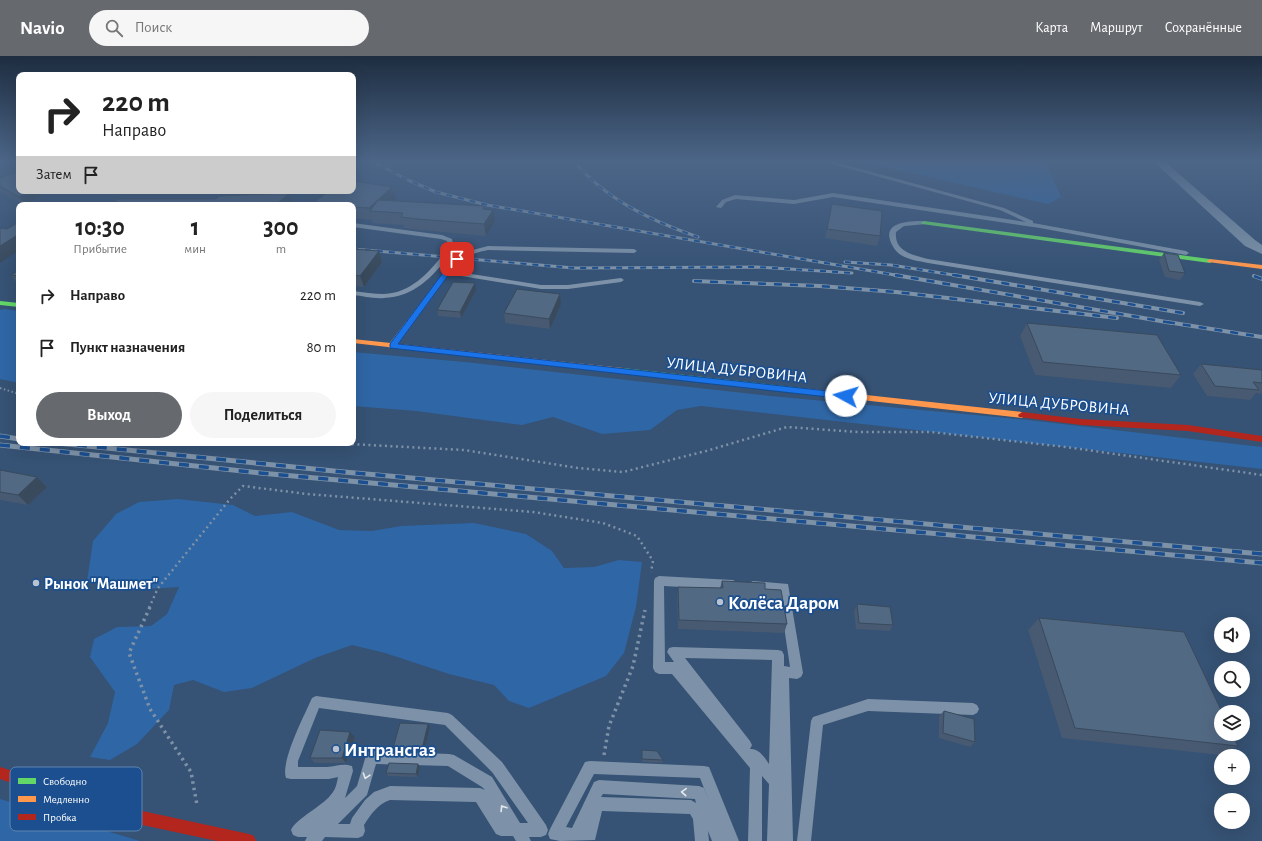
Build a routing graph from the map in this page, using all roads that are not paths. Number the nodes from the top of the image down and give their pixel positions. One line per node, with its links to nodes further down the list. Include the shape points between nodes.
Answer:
1 (823, 197): 5 (lane, via 794,202 735,197 724,201)
2 (843, 197): 8 (lane)
3 (957, 197): 8 (lane, via 1002,209)
4 (1198, 197): 9 (street, via 1250,244)
5 (719, 207)
6 (924, 223): 11 (main road); 16 (lane, via 897,226 892,237 895,246 905,254 928,261)
7 (356, 224): 14 (lane, via 442,237 450,240 451,248 416,287 403,294 387,296)
8 (1040, 226): 11 (lane)
9 (1262, 250)
10 (634, 251): 12 (lane, via 488,248 457,259)
11 (1262, 267)
12 (447, 272): 13 (lane, via 541,287); 19 (lane)
13 (620, 280)
14 (356, 293)
15 (0, 303): 17 (main road)
16 (1200, 304)
17 (16, 305)
18 (356, 342): 19 (main road, УЛИЦА ДУБРОВИНА)
19 (392, 346): 20 (main road, УЛИЦА ДУБРОВИНА, via 1081,422 1188,428)
20 (1262, 439)
21 (973, 709): 38 (lane, via 868,705 817,721)
22 (0, 773): 23 (main road)
23 (10, 776)
24 (775, 781): 24 (lane, via 778,654 673,652 726,719); 36 (lane)
25 (142, 818): 29 (main road)
26 (517, 829): 27 (lane, via 501,829 480,795 398,792 379,798 370,805 357,823 358,831); 27 (lane, one-way to 27, via 487,782 449,760 372,757 362,790); 27 (lane, via 541,830 497,767 448,719 316,702 292,761 291,773 348,771 339,796 322,813 298,830); 31 (lane)
27 (322, 830): 30 (lane)
28 (574, 838): 32 (lane, via 590,835 597,804 691,807 700,818); 33 (lane, one-way to 28, via 699,793 599,787); 34 (lane, via 555,834 590,767 597,767 704,772)
29 (248, 841)
30 (312, 841)
31 (524, 841)
32 (702, 841)
33 (719, 841)
34 (732, 841)
35 (755, 841): 37 (lane, via 756,766 675,668 659,668 659,581 784,587 797,673 783,672)
36 (774, 841)
37 (786, 841)
38 (804, 841)

